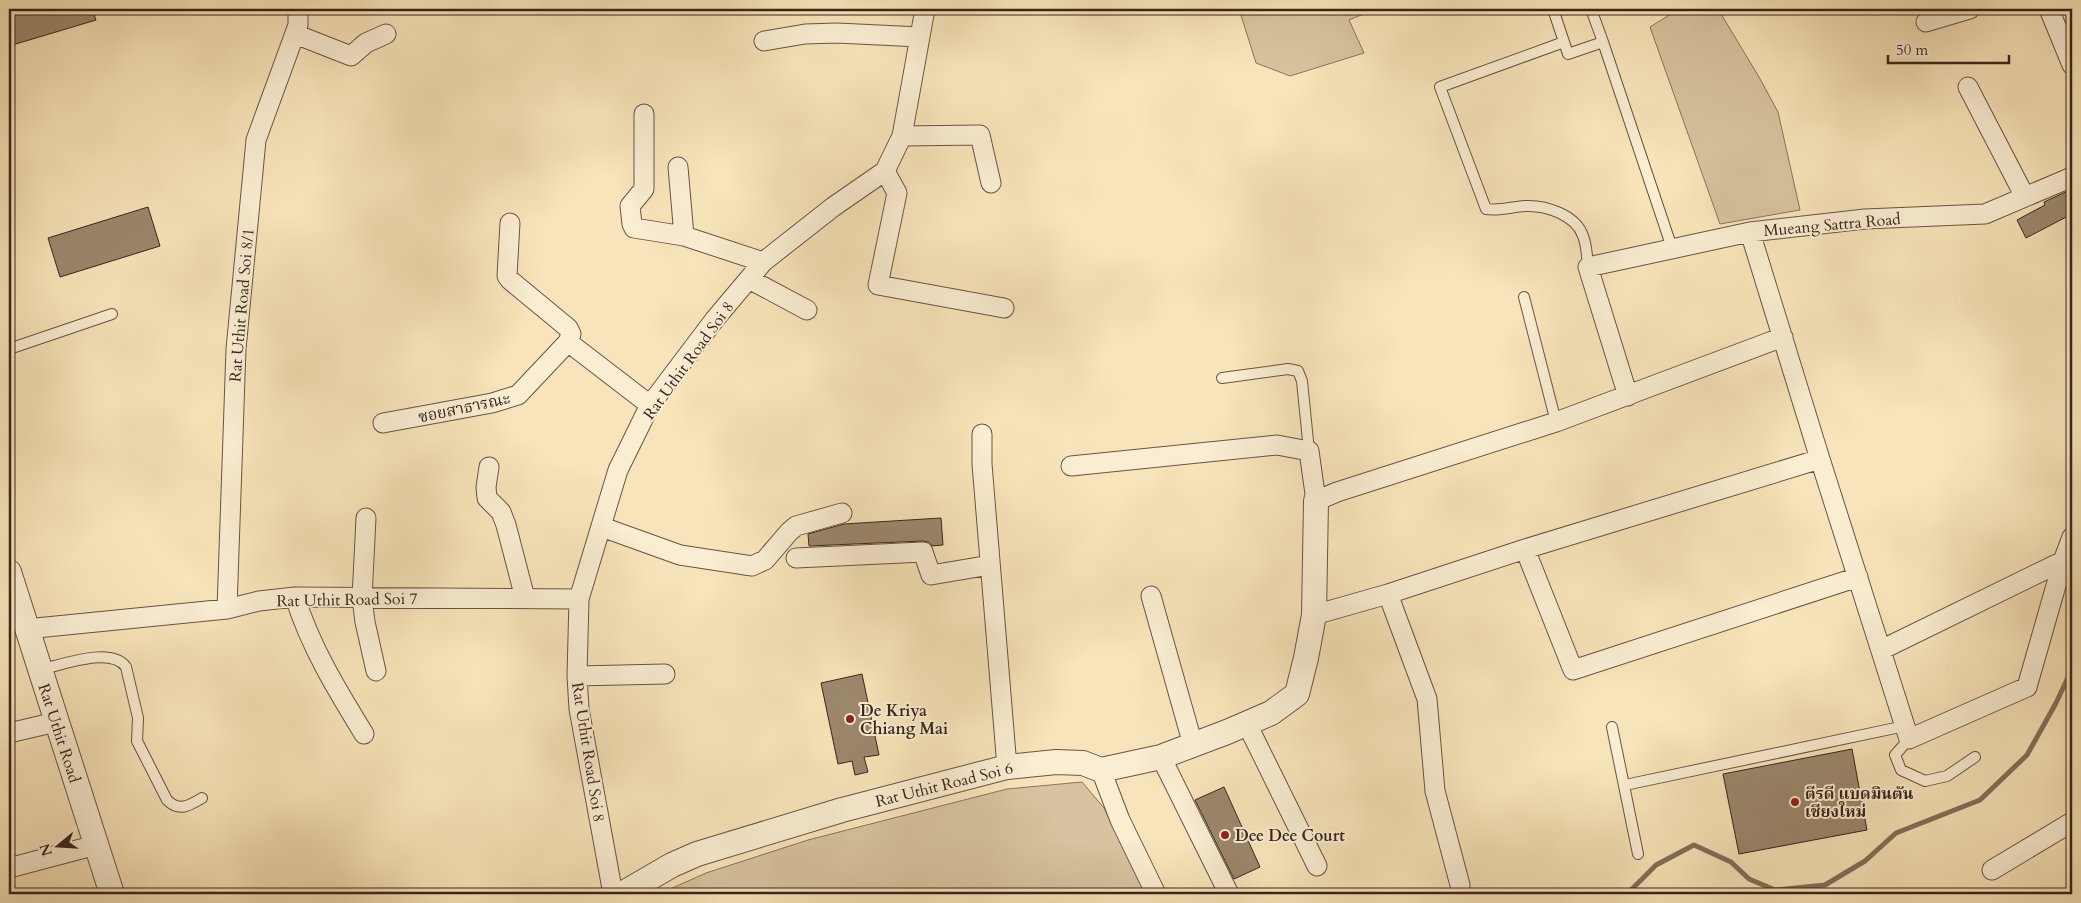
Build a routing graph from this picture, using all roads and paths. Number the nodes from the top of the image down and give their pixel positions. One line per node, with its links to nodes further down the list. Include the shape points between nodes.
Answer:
1 (298, 9): 9 (street, Rat Uthit Road Soi 8/1)
2 (926, 9): 11 (street, Rat Uthit Road Soi 8)
3 (1553, 9): 13 (lane)
4 (1591, 9): 14 (lane)
5 (1970, 9): 7 (street)
6 (2049, 9): 8 (street)
7 (1926, 22)
8 (2066, 33): 15 (street)
9 (295, 34): 10 (street, via 351,56 366,43); 65 (street, Rat Uthit Road Soi 8/1, via 256,140 236,349)
10 (386, 34)
11 (920, 36): 12 (street, via 837,33); 18 (street, Rat Uthit Road Soi 8)
12 (764, 41)
13 (1564, 42): 14 (lane, via 1568,54); 29 (lane, via 1440,87 1486,209 1526,206 1552,209 1576,224 1583,236)
14 (1603, 42): 27 (lane)
15 (2072, 65)
16 (1968, 87): 23 (street)
17 (644, 114): 26 (street, via 644,190 631,203 632,224 638,230)
18 (902, 136): 20 (street, Rat Uthit Road Soi 8); 22 (street, via 980,135)
19 (678, 167): 26 (street)
20 (885, 171): 28 (street, Rat Uthit Road Soi 8); 32 (street, via 897,193 878,285)
21 (2072, 177): 23 (street, Mueang Sattra Road)
22 (991, 183)
23 (2025, 197): 25 (street, Mueang Sattra Road, via 1985,214 1865,219)
24 (510, 223): 36 (street, via 507,276 568,328 571,334)
25 (1750, 232): 27 (street, Mueang Sattra Road); 35 (street)
26 (684, 236): 28 (street)
27 (1672, 248): 29 (street, Mueang Sattra Road)
28 (763, 262): 30 (street, Rat Uthit Road Soi 8)
29 (1588, 267): 39 (street)
30 (749, 279): 33 (street); 40 (street, Rat Uthit Road Soi 8, via 714,319)
31 (1524, 297): 41 (lane)
32 (1004, 308)
33 (807, 310)
34 (112, 314): 37 (lane)
35 (1783, 337): 39 (street); 45 (street)
36 (568, 342): 40 (street); 42 (street, ซอยสาธารณะ, via 518,395 492,403)
37 (9, 349)
38 (1222, 378): 44 (lane, via 1288,369 1298,371 1302,381)
39 (1628, 396): 41 (street)
40 (650, 405): 51 (street, Rat Uthit Road Soi 8, via 618,470)
41 (1556, 422): 48 (street)
42 (383, 423)
43 (982, 434): 56 (street)
44 (1309, 451): 46 (street, via 1277,445); 48 (street)
45 (1820, 459): 53 (street); 57 (street)
46 (1071, 466)
47 (489, 467): 63 (street, via 487,498 501,512 506,525)
48 (1316, 501): 66 (street)
49 (842, 513): 51 (street, via 796,526 765,560 752,566 680,554)
50 (366, 518): 62 (street)
51 (602, 527): 64 (street, Rat Uthit Road Soi 8)
52 (2072, 537): 55 (street)
53 (1525, 549): 57 (street, via 1573,670); 59 (street)
54 (796, 558): 56 (street, via 924,552 931,575)
55 (2063, 562): 68 (street); 77 (street, via 2027,687)
56 (990, 565): 82 (street)
57 (1858, 577): 68 (street)
58 (11, 588): 67 (street, Rat Uthit Road)
59 (1388, 594): 66 (street); 92 (street, via 1427,699 1435,792)
60 (1151, 596): 79 (street)
61 (295, 597): 62 (street, Rat Uthit Road Soi 7); 65 (street, Rat Uthit Road Soi 7); 78 (street, via 317,652)
62 (362, 598): 63 (street, Rat Uthit Road Soi 7); 70 (street)
63 (525, 598): 64 (street, Rat Uthit Road Soi 7)
64 (579, 598): 72 (street, Rat Uthit Road Soi 8)
65 (227, 609): 67 (street, Rat Uthit Road Soi 7)
66 (1314, 615): 74 (street, via 1297,694 1271,713)
67 (26, 629): 69 (street, Rat Uthit Road)
68 (1881, 650): 77 (street)
69 (40, 670): 73 (street, Rat Uthit Road); 85 (lane, via 101,656 122,662 138,718 137,742 167,800 183,808)
70 (376, 671)
71 (665, 674): 72 (street)
72 (577, 676): 94 (street, Rat Uthit Road Soi 8, via 579,709)
73 (56, 722): 76 (street); 87 (street, Rat Uthit Road)
74 (1248, 724): 79 (street); 89 (street)
75 (1612, 727): 84 (lane)
76 (9, 733)
77 (1907, 733): 81 (lane, via 1895,755 1901,770 1925,781 1947,776); 84 (lane)
78 (364, 734)
79 (1193, 745): 80 (street)
80 (1161, 756): 83 (street); 97 (street)
81 (1975, 757)
82 (1007, 767): 83 (street, Rat Uthit Road Soi 6, via 1056,762 1083,763); 95 (street, Rat Uthit Road Soi 6, via 898,794 726,844 672,865)
83 (1101, 770): 96 (street, via 1120,820)
84 (1625, 785): 88 (lane)
85 (202, 798)
86 (2072, 822): 91 (street)
87 (96, 846): 90 (street); 93 (street, Rat Uthit Road)
88 (1638, 854)
89 (1317, 866)
90 (9, 868)
91 (1992, 870)
92 (1460, 885)
93 (112, 894)
94 (612, 894)
95 (622, 894)
96 (1156, 894)
97 (1229, 894)

